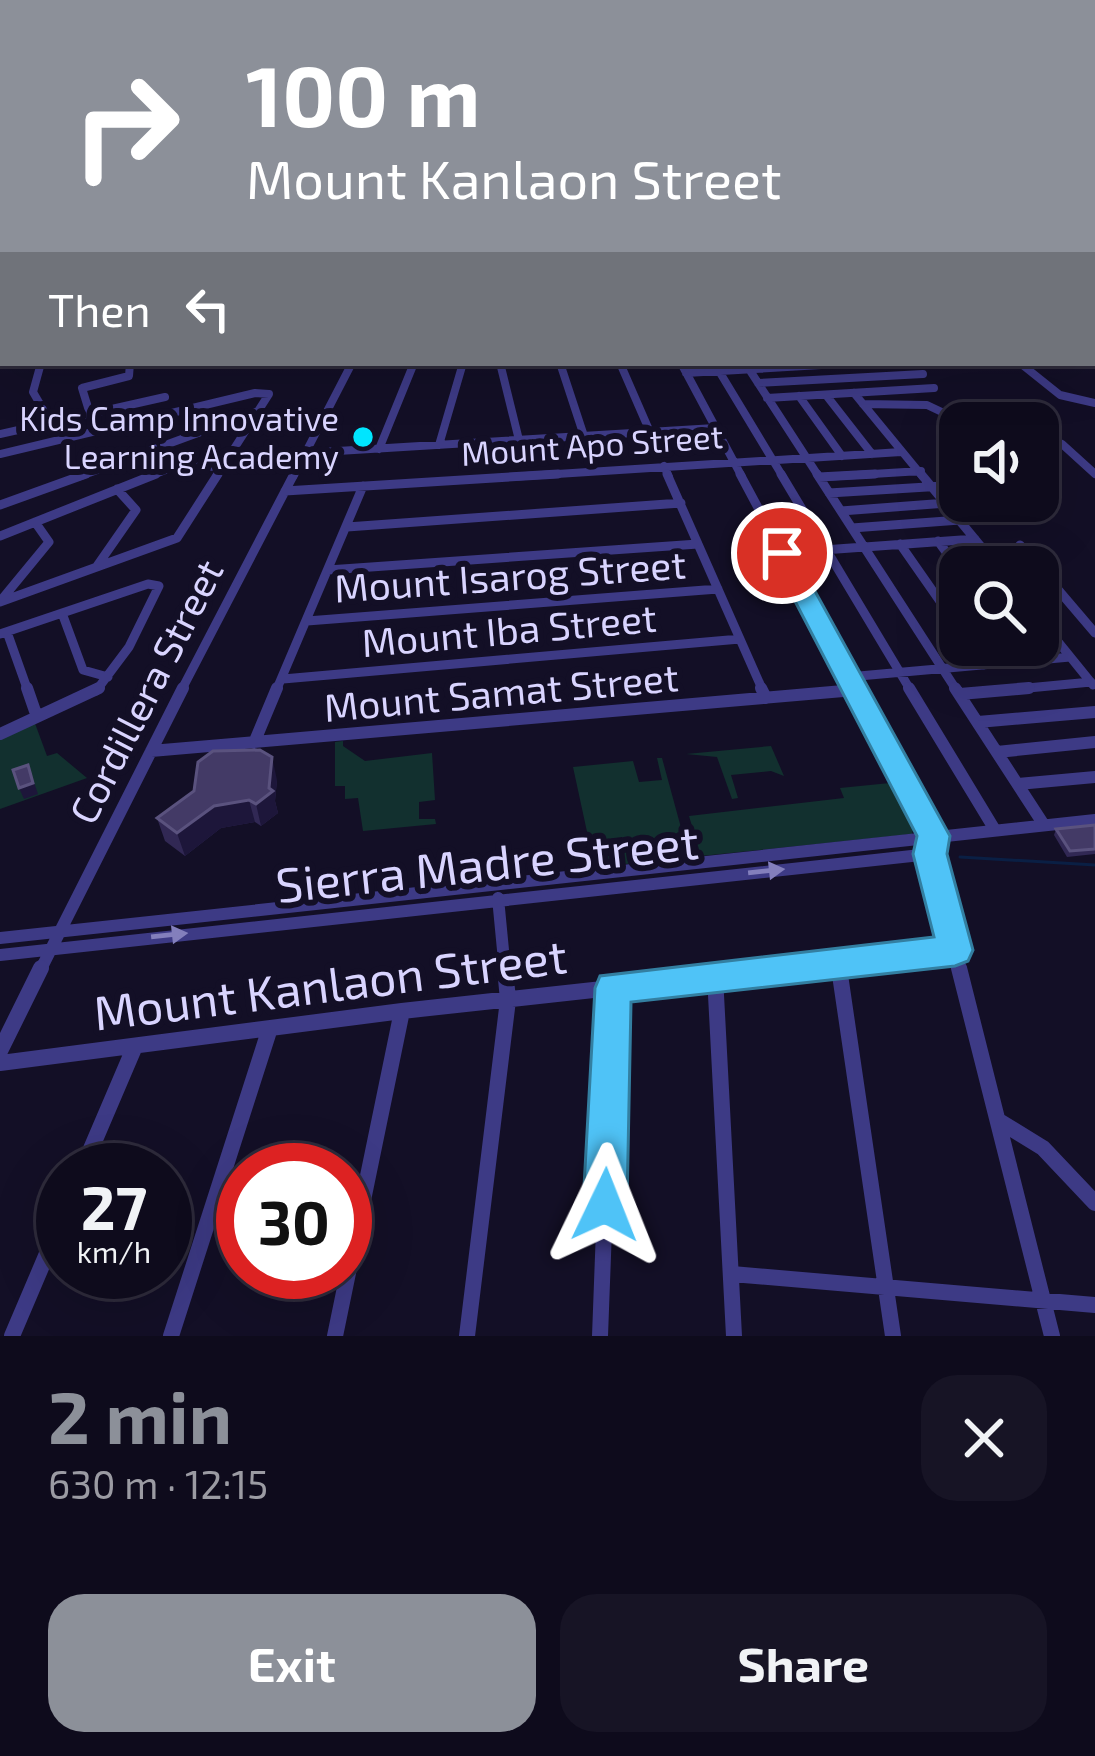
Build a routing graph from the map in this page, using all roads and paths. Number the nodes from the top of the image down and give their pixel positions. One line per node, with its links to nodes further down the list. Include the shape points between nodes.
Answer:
1 (40, 366): 27 (street, via 33,392)
2 (130, 366): 26 (street, via 129,376 82,388)
3 (350, 366): 37 (street, Cordillera Street)
4 (413, 366): 35 (street)
5 (462, 366): 34 (street)
6 (501, 366): 32 (street, Mount Apo Street)
7 (561, 366): 31 (street)
8 (621, 366): 29 (street)
9 (802, 366): 13 (street)
10 (916, 366): 15 (street)
11 (1024, 366): 22 (street, via 1060,395)
12 (683, 368): 14 (street); 28 (street)
13 (749, 369): 14 (street); 16 (street)
14 (719, 371): 42 (street)
15 (923, 374): 16 (street); 17 (street, via 934,388)
16 (758, 383): 21 (street)
17 (854, 393): 18 (street); 23 (street)
18 (826, 394): 19 (street); 39 (street)
19 (799, 396): 21 (street); 40 (street)
20 (165, 397): 26 (street)
21 (767, 398): 41 (street)
22 (1095, 403)
23 (863, 404): 25 (street); 36 (street)
24 (261, 410): 38 (street, via 267,393); 45 (street); 58 (street)
25 (939, 411)
26 (90, 414): 27 (street)
27 (51, 423): 30 (street)
28 (716, 428): 29 (street); 43 (street)
29 (650, 432): 31 (street)
30 (0, 434)
31 (584, 436): 32 (street)
32 (519, 440): 34 (street)
33 (1059, 443): 47 (street)
34 (439, 445): 35 (street)
35 (379, 448): 37 (street)
36 (901, 452): 39 (street, Mount Apo Street); 46 (street)
37 (305, 453): 53 (street, Cordillera Street)
38 (0, 454)
39 (872, 454): 40 (street, Mount Apo Street)
40 (842, 456): 41 (street, Mount Apo Street)
41 (806, 458): 42 (street, Mount Apo Street); 48 (street)
42 (772, 460): 43 (street, Mount Apo Street); 73 (street)
43 (734, 462): 44 (street, Mount Apo Street); 74 (street)
44 (664, 466): 49 (street, Mount Apo Street); 56 (street)
45 (224, 467): 52 (street, via 175,466); 75 (street, via 177,538)
46 (921, 471): 48 (street); 50 (street)
47 (1095, 474)
48 (819, 477): 54 (street)
49 (363, 486): 53 (street, Mount Apo Street); 63 (street)
50 (934, 487): 51 (street); 54 (street); 55 (street)
51 (939, 487)
52 (117, 489): 60 (street); 75 (street, via 136,510)
53 (285, 491): 105 (street, Cordillera Street)
54 (829, 493): 59 (street)
55 (939, 493)
56 (681, 503): 63 (street); 68 (street)
57 (939, 504): 59 (street)
58 (0, 506)
59 (841, 511): 64 (street)
60 (35, 522): 65 (street); 80 (street, via 49,542)
61 (939, 522): 64 (street)
62 (962, 522): 66 (street)
63 (347, 527): 76 (street)
64 (852, 528): 72 (street)
65 (0, 536)
66 (975, 539): 67 (street); 71 (street)
67 (938, 542): 69 (street); 70 (street)
68 (698, 544): 76 (street); 77 (street)
69 (900, 544): 72 (street); 79 (street)
70 (941, 546)
71 (981, 546)
72 (864, 547): 73 (street); 90 (street)
73 (826, 550): 74 (street); 91 (street)
74 (782, 553): 93 (street)
75 (94, 570): 80 (street)
76 (328, 570): 82 (street)
77 (718, 589): 82 (street, Mount Isarog Street); 85 (street)
78 (1059, 591): 84 (street)
79 (939, 600)
80 (0, 601)
81 (62, 613): 83 (street); 92 (street, via 83,670); 92 (street, via 158,584)
82 (307, 621): 94 (street)
83 (3, 633): 100 (street)
84 (1095, 633)
85 (740, 639): 94 (street, Mount Iba Street); 98 (street)
86 (1059, 643): 87 (street)
87 (1070, 657): 88 (street); 95 (street)
88 (1059, 658)
89 (970, 666): 90 (street)
90 (943, 668): 91 (street); 97 (street)
91 (898, 672): 93 (street); 111 (street)
92 (108, 677): 100 (street, via 93,694)
93 (848, 677): 96 (street)
94 (283, 679): 103 (street)
95 (1093, 685): 97 (street)
96 (855, 691): 98 (street, Mount Samat Street); 112 (street)
97 (960, 694): 101 (street)
98 (766, 698): 103 (street, Mount Samat Street)
99 (1095, 712): 101 (street)
100 (36, 714): 102 (street)
101 (978, 722): 106 (street)
102 (0, 734)
103 (254, 742): 105 (street, Mount Samat Street)
104 (1095, 742): 106 (street)
105 (151, 752): 114 (street, Cordillera Street)
106 (997, 752): 108 (street)
107 (1095, 777): 108 (street)
108 (1018, 784): 110 (street)
109 (1095, 820): 110 (street, Sierra Madre Street)
110 (1044, 825): 111 (street, Sierra Madre Street)
111 (995, 830): 112 (street, Sierra Madre Street)
112 (932, 845): 113 (street, Sierra Madre Street); 117 (street)
113 (497, 891): 114 (street, Sierra Madre Street); 116 (street, Sierra Madre Street, one-way to 113); 122 (street)
114 (62, 929): 115 (street, Sierra Madre Street); 116 (street, Cordillera Street)
115 (0, 938)
116 (53, 947): 118 (street, Sierra Madre Street); 126 (street, Cordillera Street)
117 (955, 950): 119 (street, Mount Kanlaon Street); 128 (street)
118 (0, 955)
119 (838, 962): 120 (street, Mount Kanlaon Street); 133 (street)
120 (715, 976): 121 (street, Mount Kanlaon Street); 131 (street)
121 (613, 988): 122 (street, Mount Kanlaon Street); 140 (street)
122 (508, 1000): 123 (street, Mount Kanlaon Street); 139 (street)
123 (402, 1011): 124 (street, Mount Kanlaon Street); 138 (street)
124 (269, 1028): 125 (street, Mount Kanlaon Street); 137 (street)
125 (135, 1046): 127 (street, Mount Kanlaon Street); 129 (street)
126 (0, 1052)
127 (0, 1063)
128 (999, 1121): 130 (street, via 1043,1148); 134 (street)
129 (94, 1143)
130 (1095, 1202)
131 (732, 1274): 133 (street); 141 (street)
132 (36, 1280): 136 (street)
133 (886, 1288): 134 (street); 142 (street)
134 (1044, 1302): 135 (street); 143 (street)
135 (1095, 1305)
136 (12, 1336)
137 (171, 1336)
138 (335, 1336)
139 (466, 1336)
140 (600, 1336)
141 (734, 1336)
142 (893, 1336)
143 (1052, 1336)

